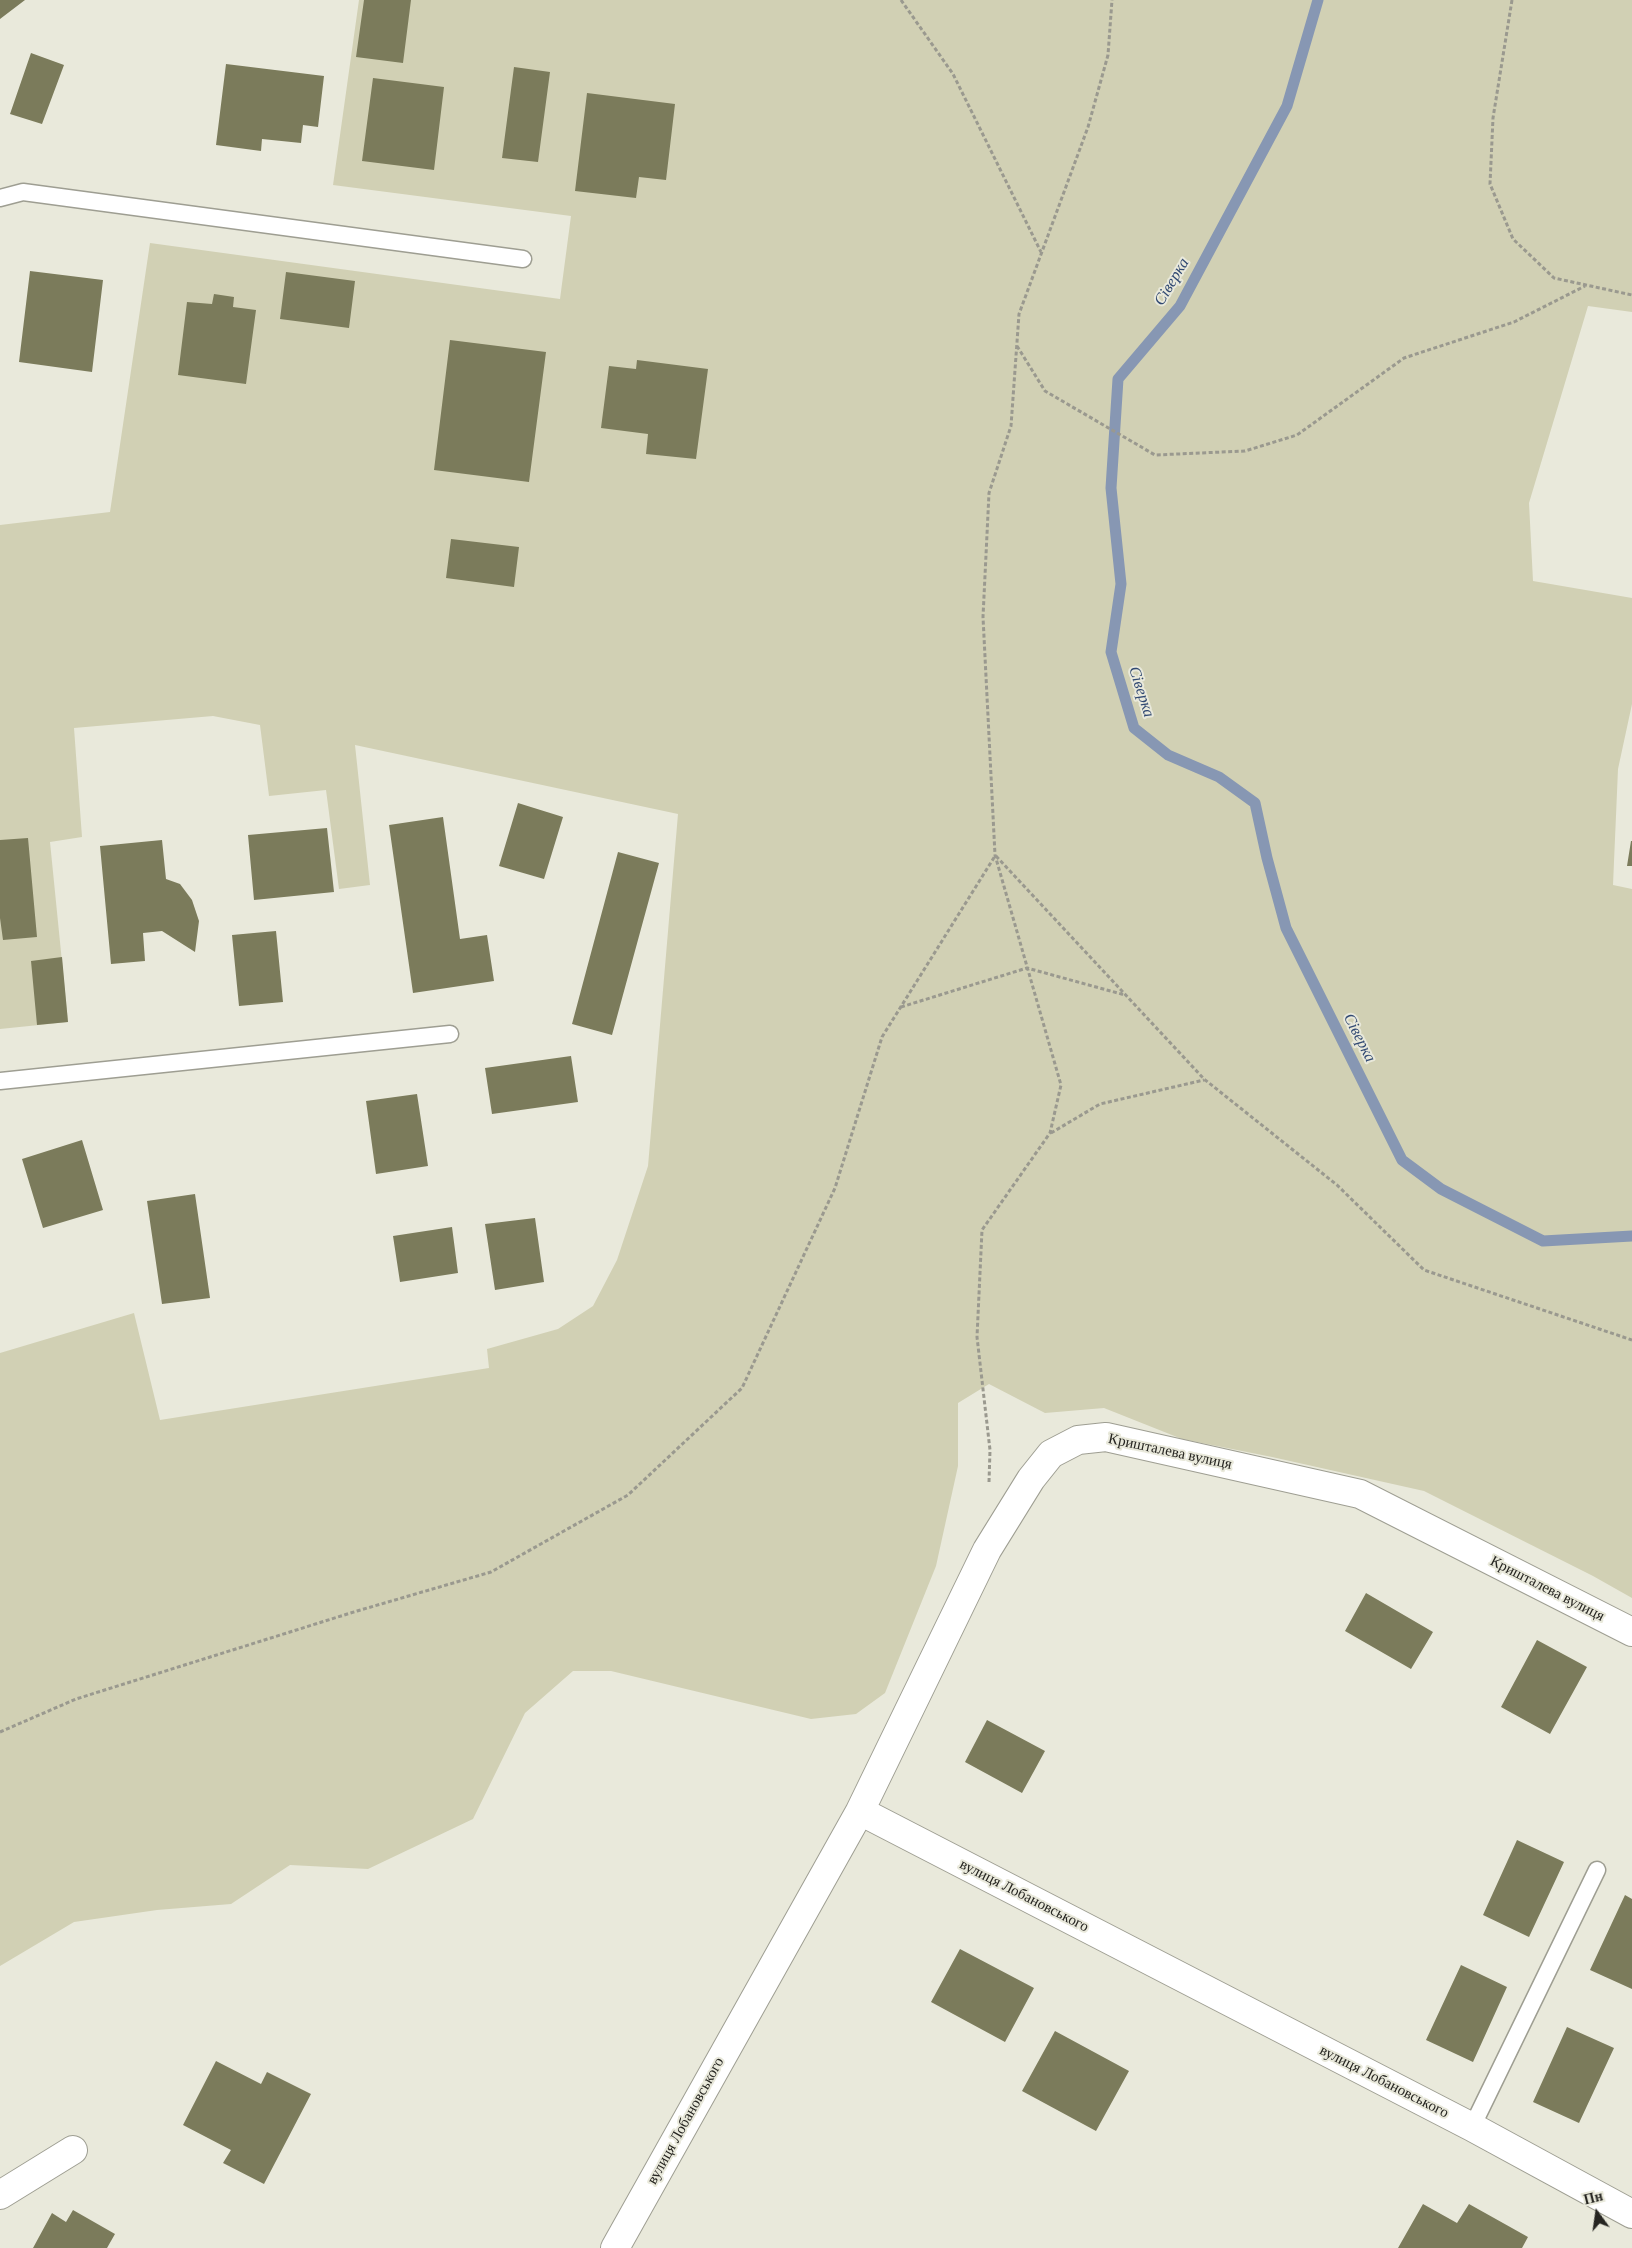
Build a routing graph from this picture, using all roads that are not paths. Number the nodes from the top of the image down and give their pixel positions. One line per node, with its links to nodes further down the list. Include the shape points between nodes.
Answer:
1 (0, 198): 2 (lane, via 24,192)
2 (524, 259)
3 (450, 1034): 4 (lane)
4 (0, 1081)
5 (1632, 1632): 6 (street, Кришталева вулиця, via 1360,1494 1106,1437 1078,1440 1051,1454 1031,1479 987,1550)
6 (860, 1811): 8 (street, вулиця Лобановського); 12 (street, вулиця Лобановського)
7 (1597, 1870): 8 (lane)
8 (1472, 2127): 11 (street, вулиця Лобановського)
9 (73, 2150): 10 (street)
10 (0, 2195)
11 (1632, 2214)
12 (615, 2248)

